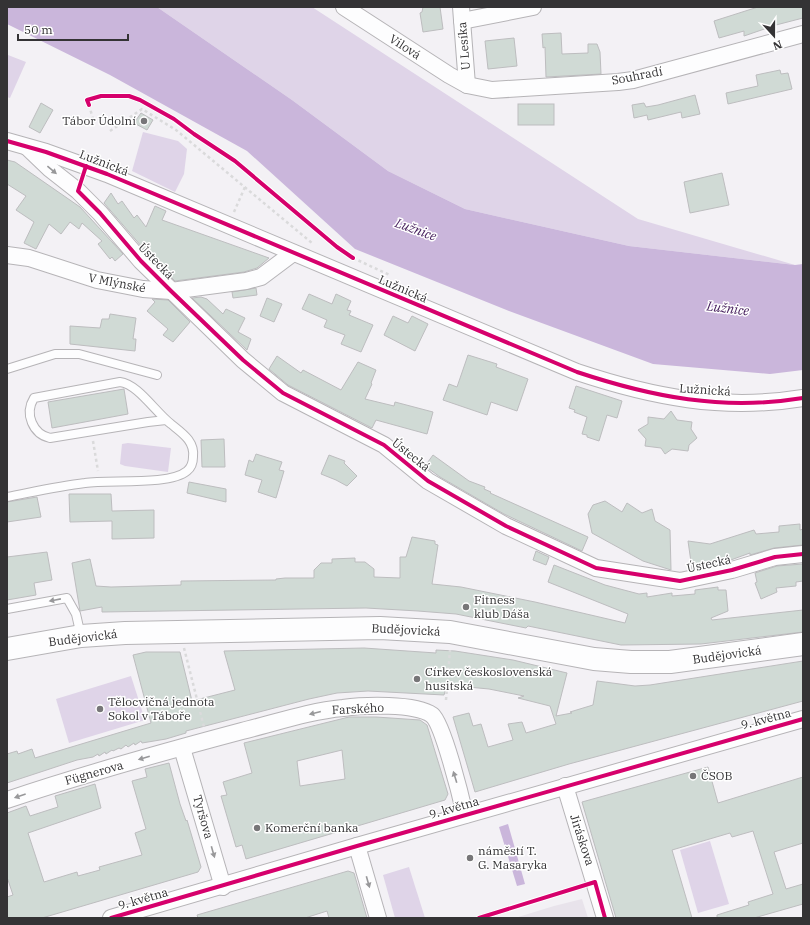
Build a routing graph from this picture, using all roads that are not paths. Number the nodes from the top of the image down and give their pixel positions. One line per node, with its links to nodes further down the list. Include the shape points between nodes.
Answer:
1 (344, 7): 5 (street, Vilová)
2 (533, 7): 3 (street)
3 (462, 14): 5 (street, U Lesíka)
4 (803, 34): 5 (street, Souhradí, via 633,80 492,90)
5 (467, 85)
6 (7, 141): 7 (street, Lužnická)
7 (27, 147): 8 (street, Lužnická); 9 (street, Ústecká, one-way to 9)
8 (86, 166): 9 (street); 10 (street, Lužnická)
9 (78, 191): 12 (street, Ústecká)
10 (292, 253): 12 (street, V Mlýnské, via 261,277); 15 (street, Lužnická, via 576,372 621,387 666,397 710,401 767,402)
11 (7, 255): 12 (street, V Mlýnské, via 29,258 97,280 143,289)
12 (171, 291): 18 (street, Ústecká, via 243,360 283,393 384,445 428,481 506,526 596,568 680,581 732,570 775,557)
13 (7, 369): 14 (lane, via 55,354 80,354)
14 (157, 375)
15 (803, 398)
16 (166, 420): 16 (lane, via 50,438 40,435 34,429 30,419 31,403 38,397 120,382 134,389); 17 (lane, via 184,434 193,450 192,464 186,472 159,479 86,482)
17 (7, 497)
18 (803, 554)
19 (7, 609): 20 (lane, one-way to 19, via 76,614 67,598)
20 (81, 636): 21 (main road, Budějovická, via 125,632 415,629 470,635 594,659 670,662); 22 (main road, Budějovická)
21 (803, 644)
22 (7, 650)
23 (803, 719): 25 (street, 9. května)
24 (182, 748): 26 (street, Fügnerova, one-way to 26, via 74,778); 27 (street, Farského, one-way to 24, via 437,720 420,710 360,706 341,708); 29 (street, Tyršova, one-way to 29)
25 (565, 786): 27 (street, 9. května); 32 (street, Jiráskova)
26 (7, 800)
27 (465, 815): 28 (street, 9. května)
28 (357, 846): 29 (street, 9. května); 31 (street, one-way to 31)
29 (223, 887): 30 (street, 9. května)
30 (112, 918)
31 (378, 918)
32 (605, 918)

